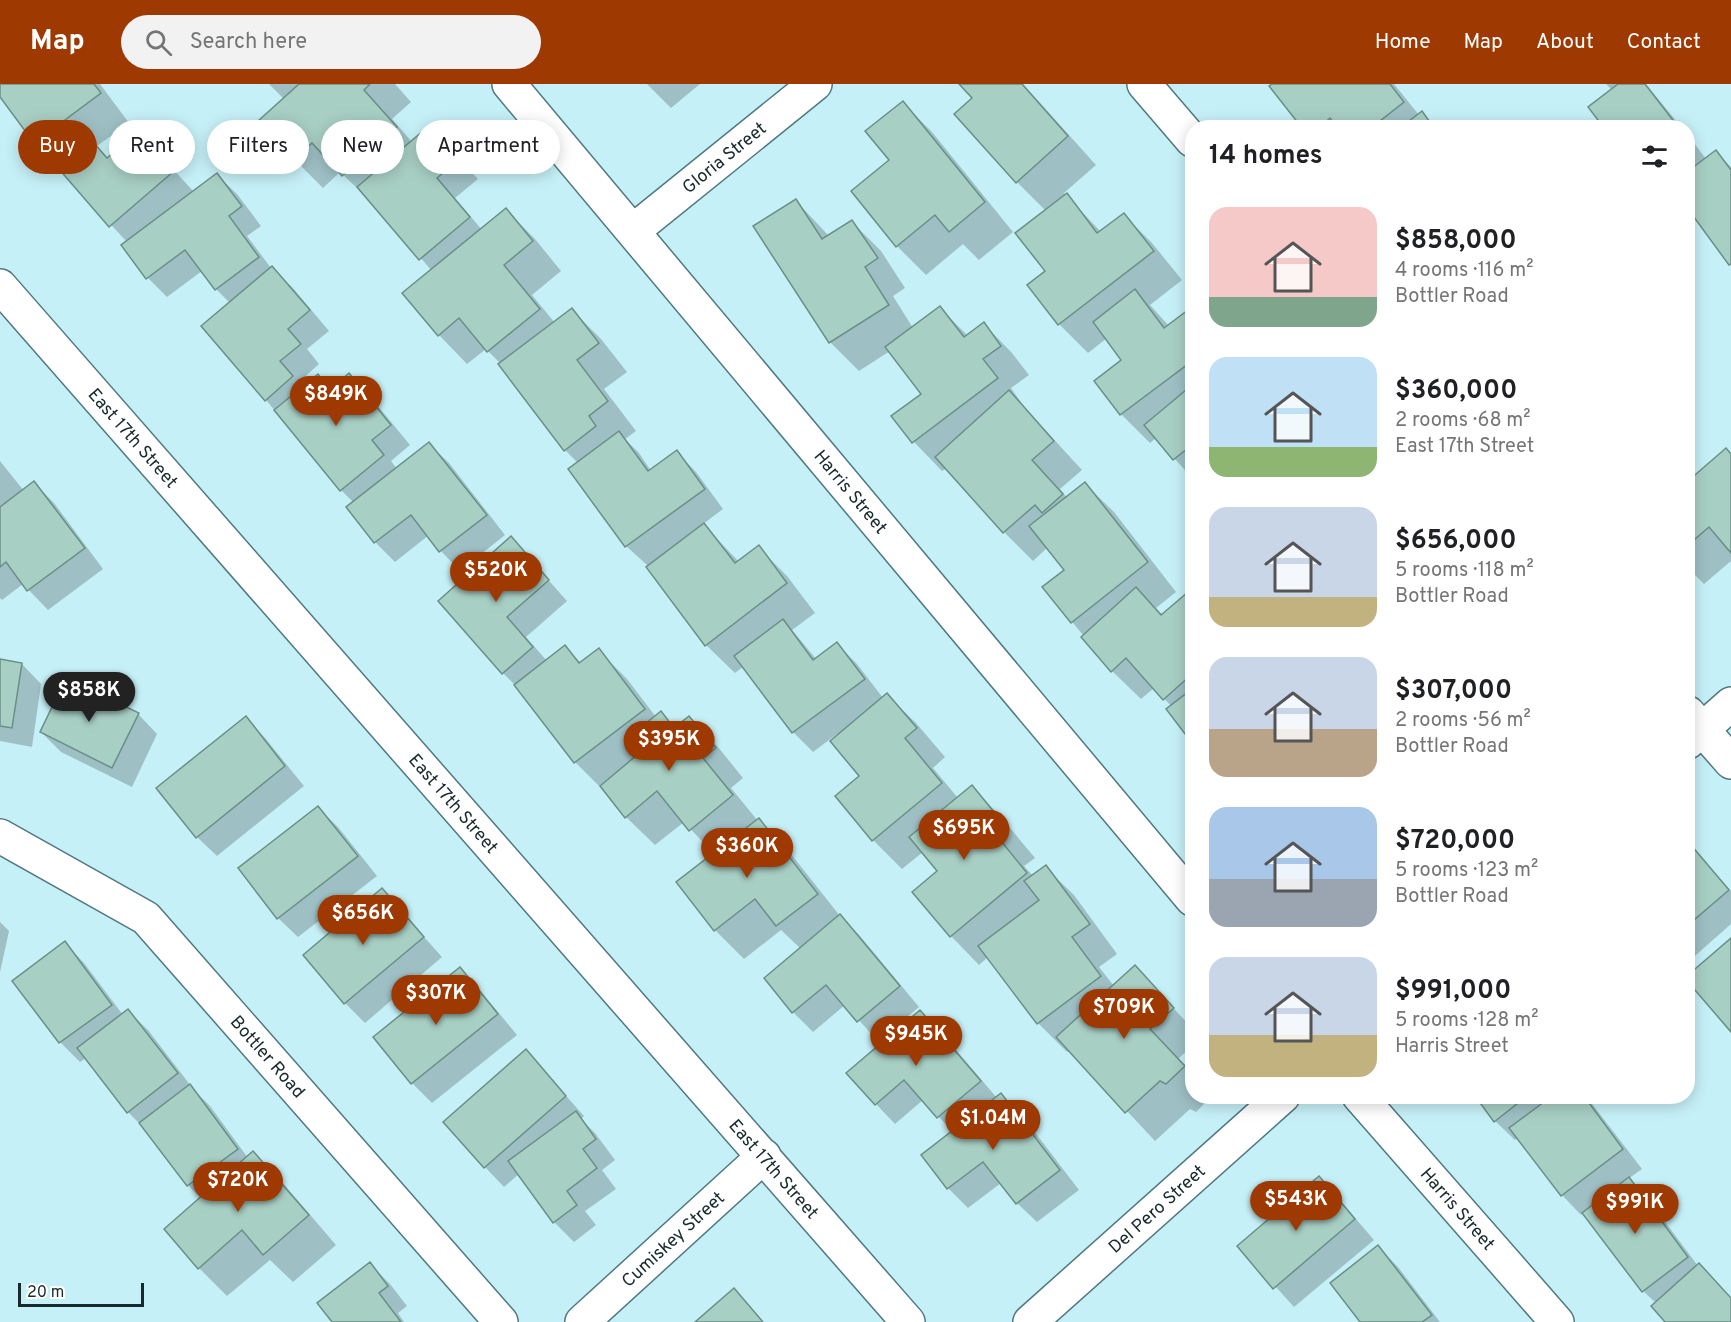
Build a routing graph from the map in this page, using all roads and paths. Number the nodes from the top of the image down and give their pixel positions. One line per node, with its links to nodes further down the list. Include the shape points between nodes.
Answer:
1 (509, 84): 5 (street, Harris Street)
2 (815, 84): 5 (street, Gloria Street)
3 (1144, 84): 4 (street)
4 (1185, 132)
5 (633, 231): 12 (street, Harris Street)
6 (0, 286): 15 (street, East 17th Street)
7 (1731, 704): 8 (street)
8 (1695, 726)
9 (1695, 731): 10 (street)
10 (1731, 762)
11 (0, 836): 16 (street, Bottler Road, via 146,918)
12 (1185, 891)
13 (1274, 1104): 19 (street, Del Pero Street)
14 (1366, 1104): 20 (street, Harris Street)
15 (764, 1156): 17 (street, Cumiskey Street); 18 (street, East 17th Street)
16 (501, 1322)
17 (582, 1322)
18 (908, 1322)
19 (1030, 1322)
20 (1557, 1322)

